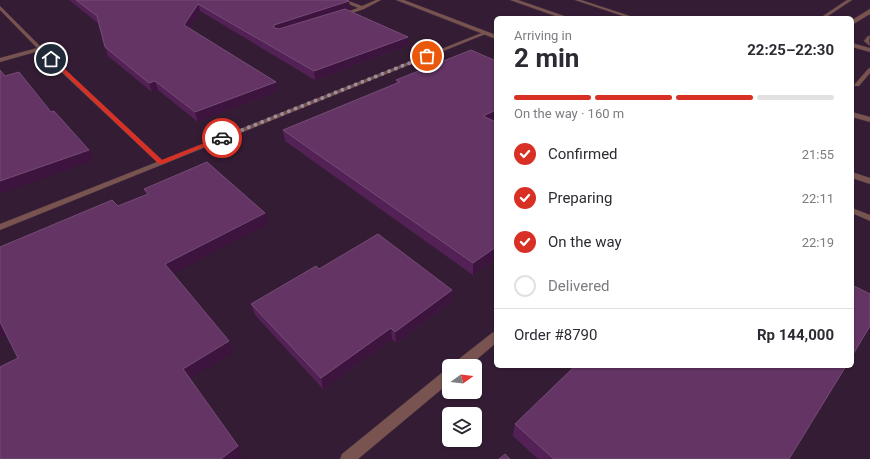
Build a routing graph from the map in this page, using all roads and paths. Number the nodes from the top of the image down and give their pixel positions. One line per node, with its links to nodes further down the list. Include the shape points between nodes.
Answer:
1 (342, 0): 8 (lane)
2 (379, 0): 8 (lane)
3 (399, 0): 15 (street)
4 (513, 0): 10 (street)
5 (576, 0): 11 (lane)
6 (850, 0): 12 (lane)
7 (0, 7): 20 (lane)
8 (362, 8): 13 (lane)
9 (870, 11): 14 (street)
10 (561, 16)
11 (628, 16)
12 (825, 16)
13 (335, 17)
14 (854, 22)
15 (486, 33): 16 (street); 27 (lane)
16 (494, 36)
17 (870, 37): 18 (lane, via 866,41)
18 (870, 44)
19 (854, 46): 21 (lane)
20 (40, 49): 22 (lane); 27 (lane)
21 (870, 50)
22 (0, 60)
23 (870, 70): 24 (lane)
24 (857, 85)
25 (854, 115): 26 (street)
26 (870, 120)
27 (161, 162): 32 (lane)
28 (854, 176): 29 (street)
29 (870, 181)
30 (854, 211): 31 (lane)
31 (870, 218)
32 (0, 227)
33 (494, 338): 34 (street)
34 (468, 359)
35 (442, 381): 36 (street)
36 (347, 459)

